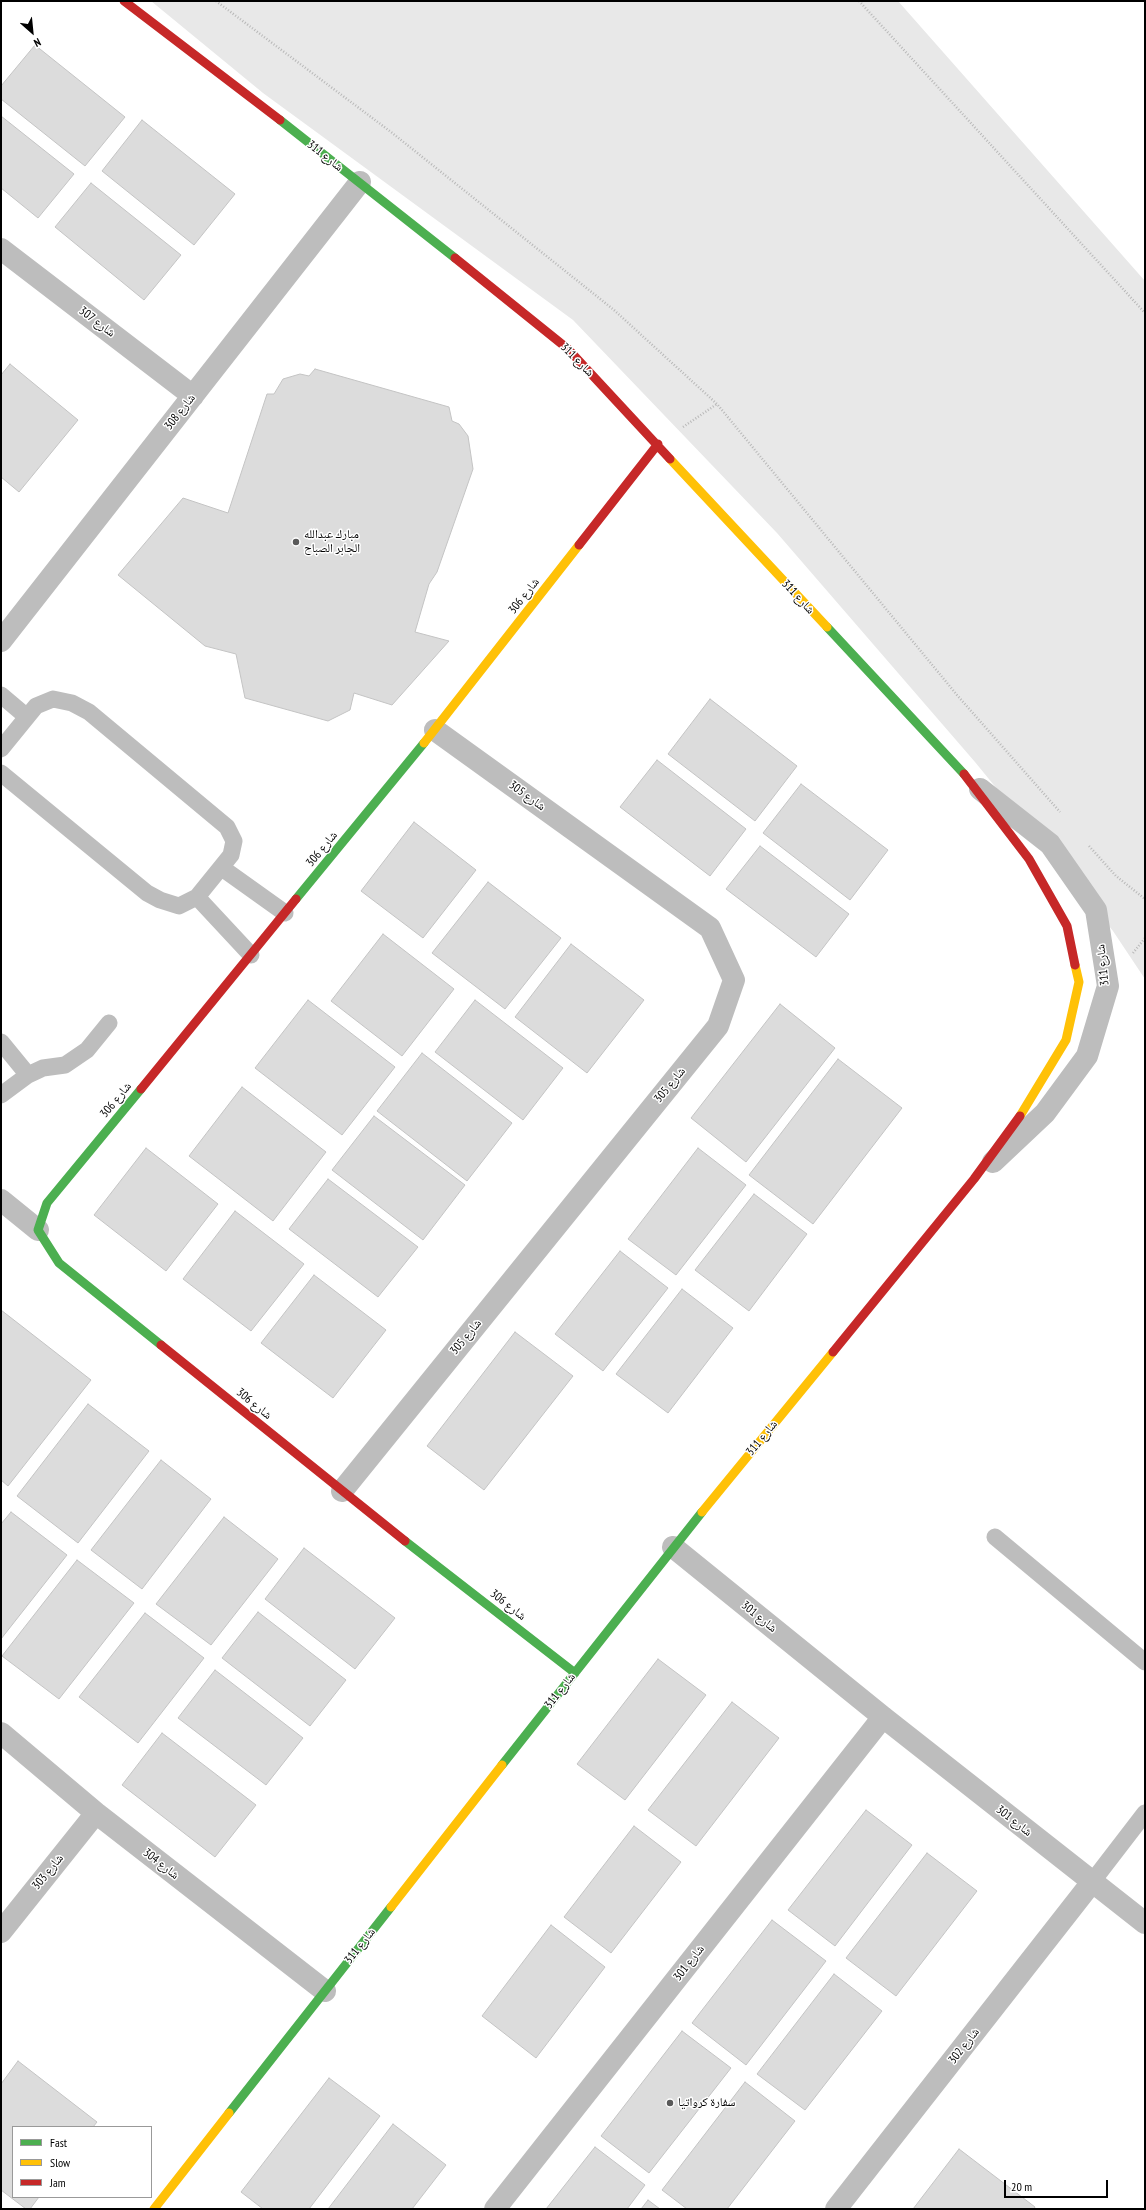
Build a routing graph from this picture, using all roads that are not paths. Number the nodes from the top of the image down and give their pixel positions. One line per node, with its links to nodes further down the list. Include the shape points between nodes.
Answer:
1 (124, 1): 2 (street, شارع 311)
2 (360, 182): 4 (street, شارع 308); 5 (street, شارع 311, via 568,349)
3 (1, 249): 4 (street, شارع 307)
4 (193, 396): 6 (street, شارع 308)
5 (658, 444): 9 (street, شارع 306); 12 (street, شارع 311)
6 (1, 641)
7 (1, 695): 8 (lane)
8 (27, 717): 10 (lane); 13 (lane, via 36,706 53,699 72,703 89,712 227,827 234,841 231,855)
9 (435, 730): 15 (street, شارع 306); 24 (street, شارع 305, via 710,928 734,980 718,1026)
10 (1, 749)
11 (1, 773): 14 (lane, via 147,893 179,906)
12 (971, 782): 21 (street, شارع 311, via 1029,859 1067,926 1079,982 1066,1040 1031,1100); 21 (street, شارع 311, via 1050,844 1096,910 1108,986 1087,1056 1045,1113)
13 (222, 868): 14 (lane); 15 (lane)
14 (197, 897): 16 (lane)
15 (285, 913): 16 (street, شارع 306)
16 (251, 955): 23 (street, شارع 306, via 47,1203)
17 (109, 1023): 19 (lane, via 87,1050 65,1065 43,1068)
18 (1, 1042): 19 (lane)
19 (28, 1075): 20 (lane)
20 (1, 1095)
21 (974, 1179): 26 (street, شارع 311)
22 (1, 1200): 23 (street)
23 (38, 1230): 24 (street, شارع 306, via 58,1263)
24 (342, 1491): 28 (street, شارع 306)
25 (995, 1538): 27 (lane)
26 (673, 1547): 28 (street, شارع 311); 29 (street, شارع 301)
27 (1145, 1662)
28 (575, 1672): 36 (street, شارع 311)
29 (883, 1718): 33 (street, شارع 301); 38 (street, شارع 301)
30 (1, 1732): 31 (street, شارع 304)
31 (96, 1813): 35 (street, شارع 303); 36 (street, شارع 304)
32 (1145, 1813): 33 (lane)
33 (1092, 1882): 34 (street, شارع 301); 39 (street, شارع 302)
34 (1145, 1924)
35 (1, 1932)
36 (325, 1991): 37 (street, شارع 311)
37 (155, 2208)
38 (495, 2209)
39 (836, 2209)

